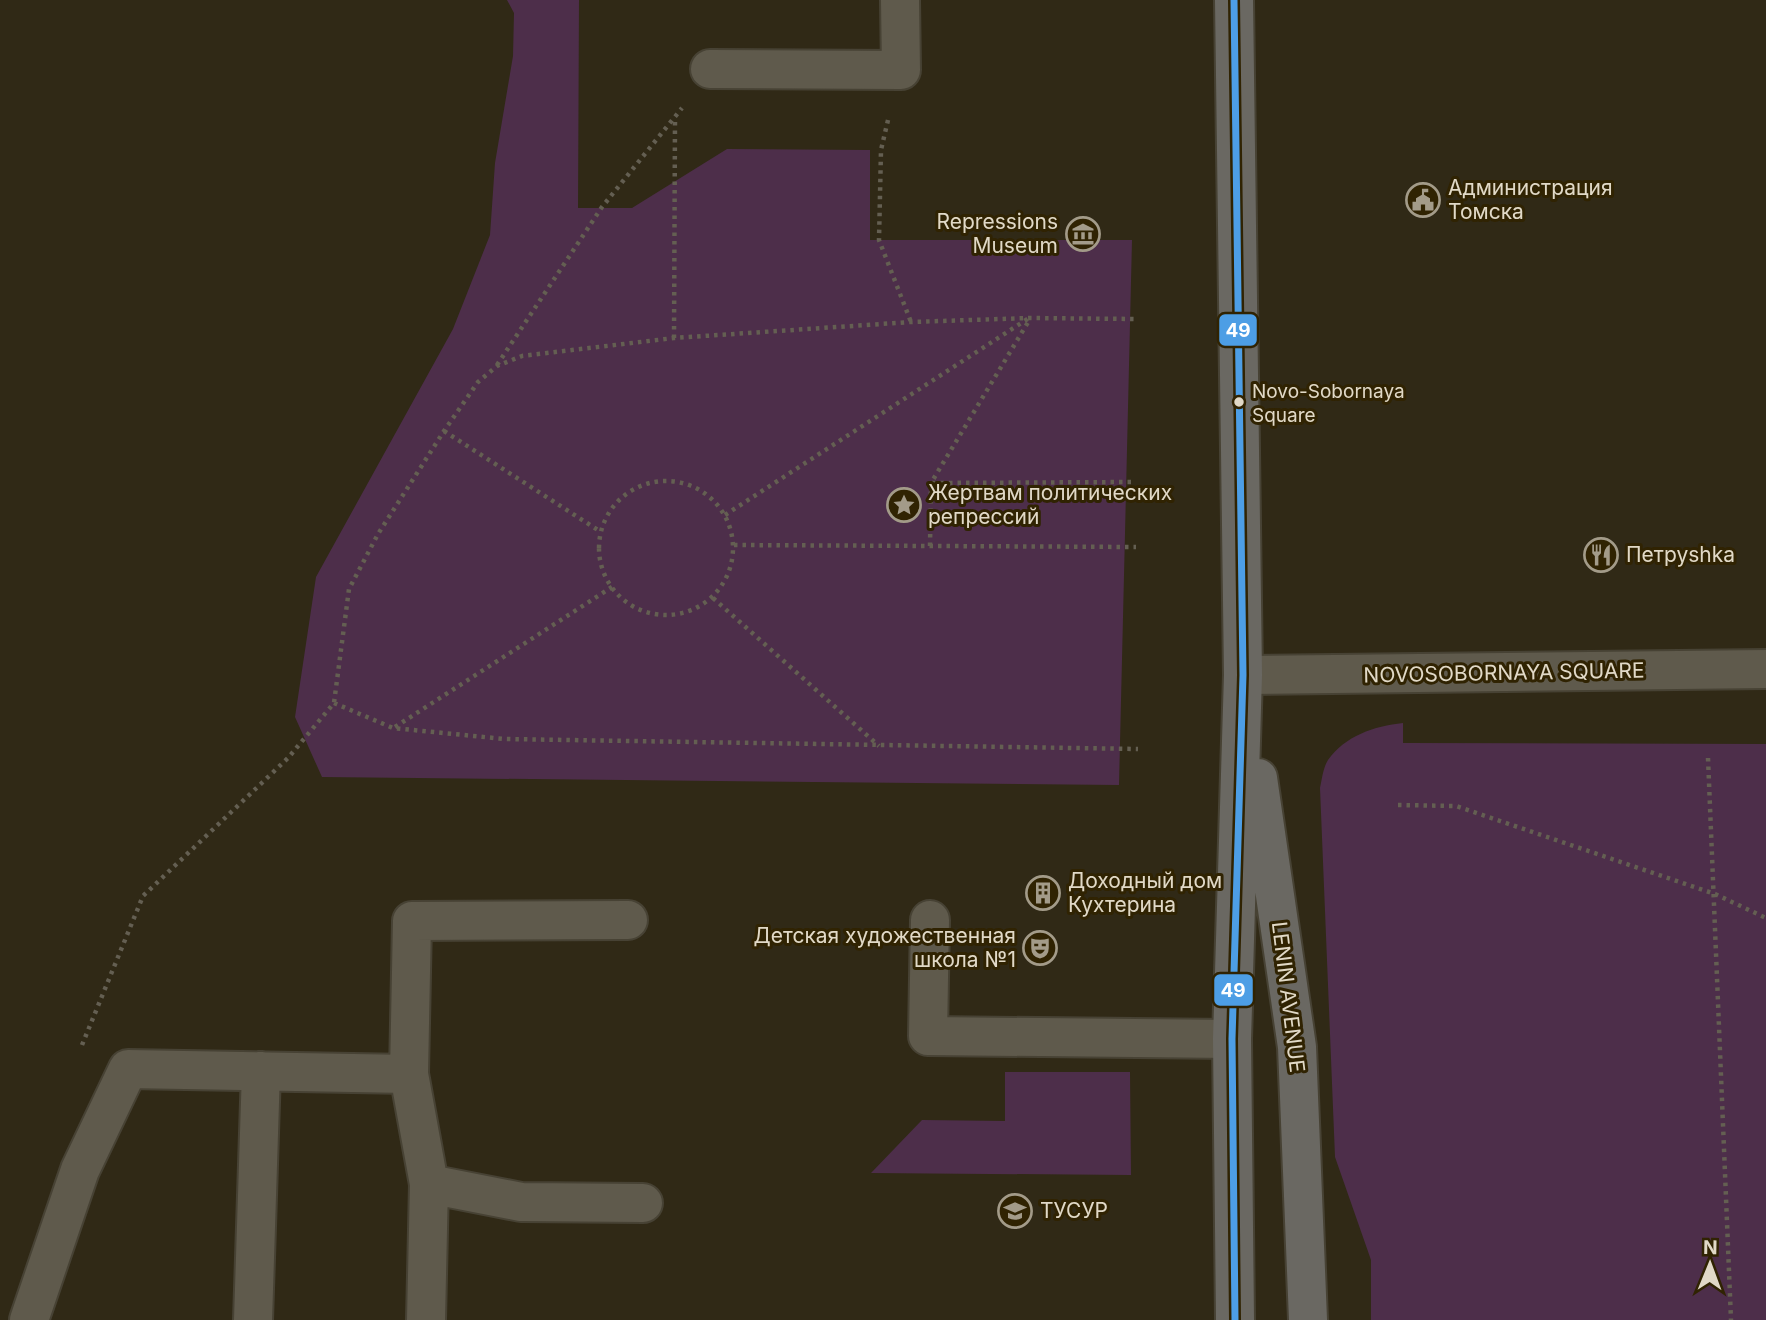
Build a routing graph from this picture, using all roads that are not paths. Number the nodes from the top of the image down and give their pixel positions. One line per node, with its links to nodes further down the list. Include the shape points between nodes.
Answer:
1 (900, 0): 3 (street, via 901,70)
2 (1234, 0): 5 (main road, LENIN AVENUE)
3 (710, 69)
4 (1766, 669): 5 (street, NOVOSOBORNAYA SQUARE)
5 (1242, 676): 8 (main road, LENIN AVENUE); 17 (main road, LENIN AVENUE, via 1297,1047)
6 (628, 920): 10 (street, via 412,921)
7 (930, 920): 8 (street, via 928,1036)
8 (1232, 1039): 16 (main road, LENIN AVENUE)
9 (261, 1071): 10 (street); 13 (street, via 128,1069 80,1170); 14 (street)
10 (409, 1074): 11 (street)
11 (429, 1184): 12 (street, via 521,1202); 15 (street)
12 (643, 1203)
13 (29, 1320)
14 (253, 1320)
15 (426, 1320)
16 (1235, 1320)
17 (1308, 1320)

